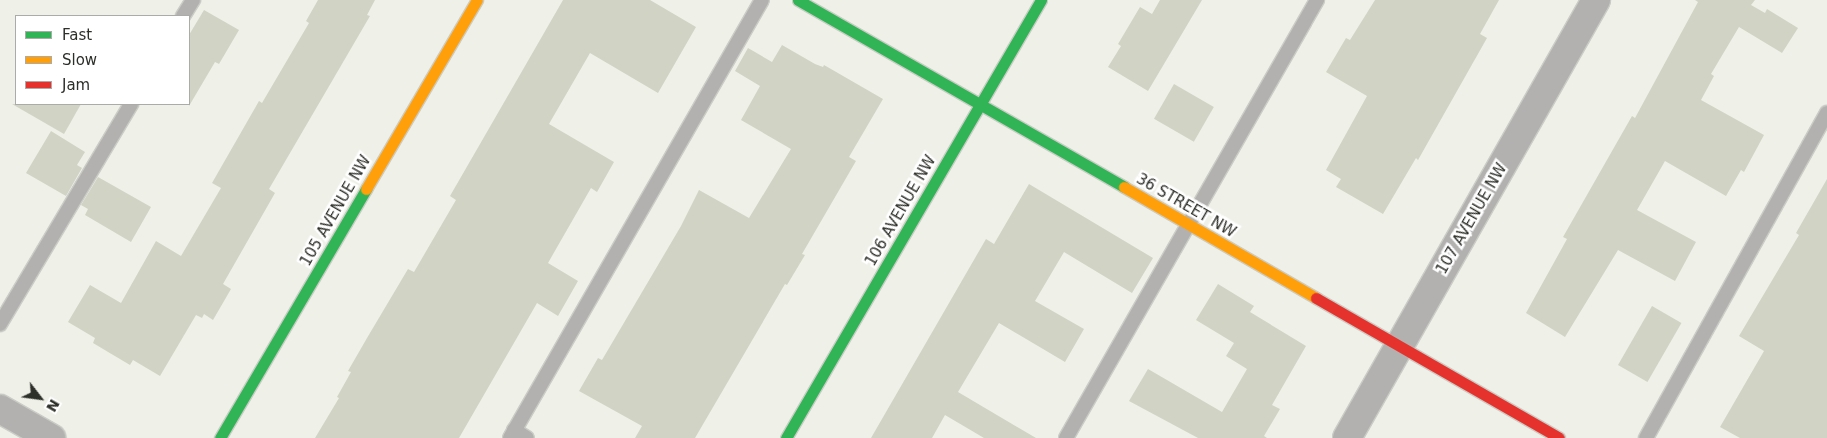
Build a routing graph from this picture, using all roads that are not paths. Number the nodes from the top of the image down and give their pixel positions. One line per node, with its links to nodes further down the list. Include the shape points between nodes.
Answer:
1 (192, 0): 8 (lane)
2 (478, 0): 18 (street, 105 AVENUE NW)
3 (762, 0): 16 (lane)
4 (798, 0): 10 (street, 36 STREET NW)
5 (1041, 0): 10 (street, 106 AVENUE NW)
6 (1317, 0): 12 (lane)
7 (1596, 0): 14 (street, 107 AVENUE NW)
8 (184, 15)
9 (130, 105): 13 (lane)
10 (980, 105): 12 (street, 36 STREET NW); 20 (street, 106 AVENUE NW)
11 (1827, 114): 24 (lane)
12 (1188, 224): 14 (street, 36 STREET NW); 21 (lane)
13 (0, 324)
14 (1399, 346): 22 (street, 107 AVENUE NW); 23 (street, 36 STREET NW)
15 (0, 409): 17 (street)
16 (512, 434): 19 (lane)
17 (51, 438)
18 (220, 438)
19 (527, 438)
20 (786, 438)
21 (1066, 438)
22 (1347, 438)
23 (1559, 438)
24 (1646, 438)

